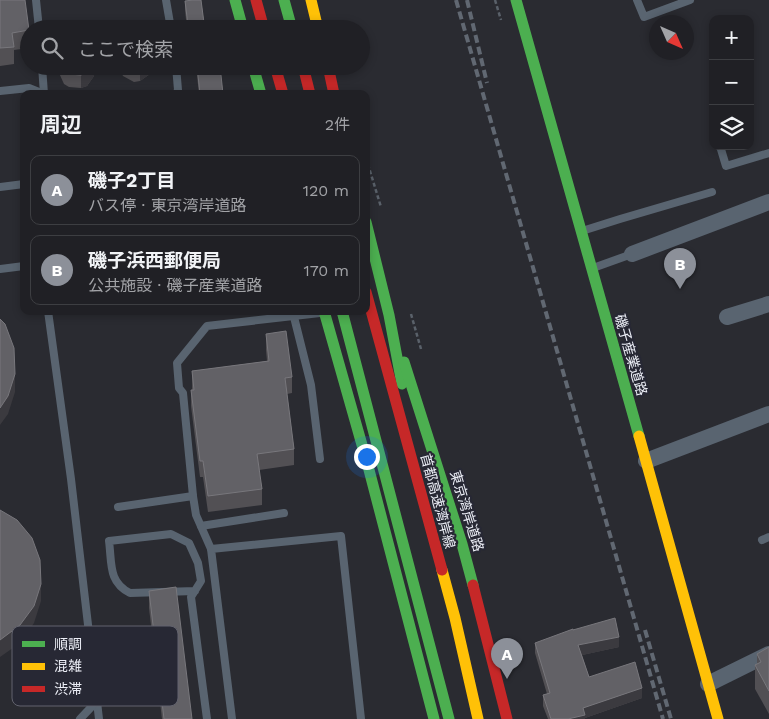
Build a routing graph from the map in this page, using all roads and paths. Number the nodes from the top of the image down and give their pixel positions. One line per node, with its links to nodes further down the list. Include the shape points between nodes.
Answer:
1 (36, 0): 10 (lane)
2 (166, 0): 11 (lane)
3 (235, 0): 12 (main road)
4 (256, 0): 13 (main road, bridge)
5 (284, 0): 14 (main road, bridge)
6 (311, 0): 15 (main road)
7 (516, 0): 36 (main road, 磯子産業道路)
8 (638, 0): 9 (lane, via 644,17)
9 (690, 0)
10 (37, 20)
11 (169, 20)
12 (241, 20)
13 (262, 20)
14 (290, 20)
15 (316, 20)
16 (43, 75): 23 (lane)
17 (177, 75): 24 (lane)
18 (256, 75): 25 (main road)
19 (278, 75): 26 (main road)
20 (305, 75): 27 (main road)
21 (330, 75): 28 (main road)
22 (35, 90): 29 (lane)
23 (44, 90)
24 (178, 90)
25 (260, 90)
26 (282, 90)
27 (309, 90)
28 (333, 90)
29 (0, 91)
30 (721, 150): 31 (lane, via 726,166)
31 (769, 153)
32 (20, 184): 33 (lane)
33 (0, 187)
34 (712, 192): 36 (lane)
35 (769, 202): 38 (street)
36 (581, 232): 41 (main road, 磯子産業道路)
37 (370, 238): 48 (main road, 東京湾岸道路)
38 (632, 254): 41 (lane)
39 (20, 266): 40 (lane)
40 (0, 269)
41 (591, 269): 54 (main road, 磯子産業道路)
42 (769, 304): 50 (street)
43 (370, 307): 75 (main road, 首都高速湾岸線, bridge, via 455,618)
44 (49, 315): 61 (lane)
45 (302, 315): 49 (lane)
46 (325, 315): 51 (main road)
47 (343, 315): 72 (main road, bridge)
48 (390, 315): 74 (main road, 東京湾岸道路, bridge, via 440,577); 76 (main road, 東京湾岸道路, via 462,544)
49 (294, 316): 53 (lane, via 311,385); 55 (lane, via 207,326 177,363)
50 (727, 317)
51 (331, 337): 71 (main road); 73 (main road, bridge, via 422,592)
52 (769, 414): 54 (street)
53 (320, 458)
54 (646, 462): 63 (main road, 磯子産業道路)
55 (193, 496): 56 (lane); 58 (lane)
56 (118, 507)
57 (284, 513): 58 (lane)
58 (201, 526): 59 (lane)
59 (211, 549): 69 (lane); 70 (lane, via 341,536)
60 (195, 592): 60 (lane, via 130,593 124,590 115,582 109,541 171,534 189,543 198,563 201,581); 68 (lane, via 191,598)
61 (88, 626)
62 (769, 654): 63 (street)
63 (708, 684): 77 (main road, 磯子産業道路)
64 (93, 706): 66 (lane)
65 (97, 706): 67 (lane)
66 (80, 719)
67 (99, 719)
68 (207, 719)
69 (232, 719)
70 (362, 719)
71 (434, 719)
72 (449, 719)
73 (454, 719)
74 (474, 719)
75 (478, 719)
76 (507, 719)
77 (718, 719)

